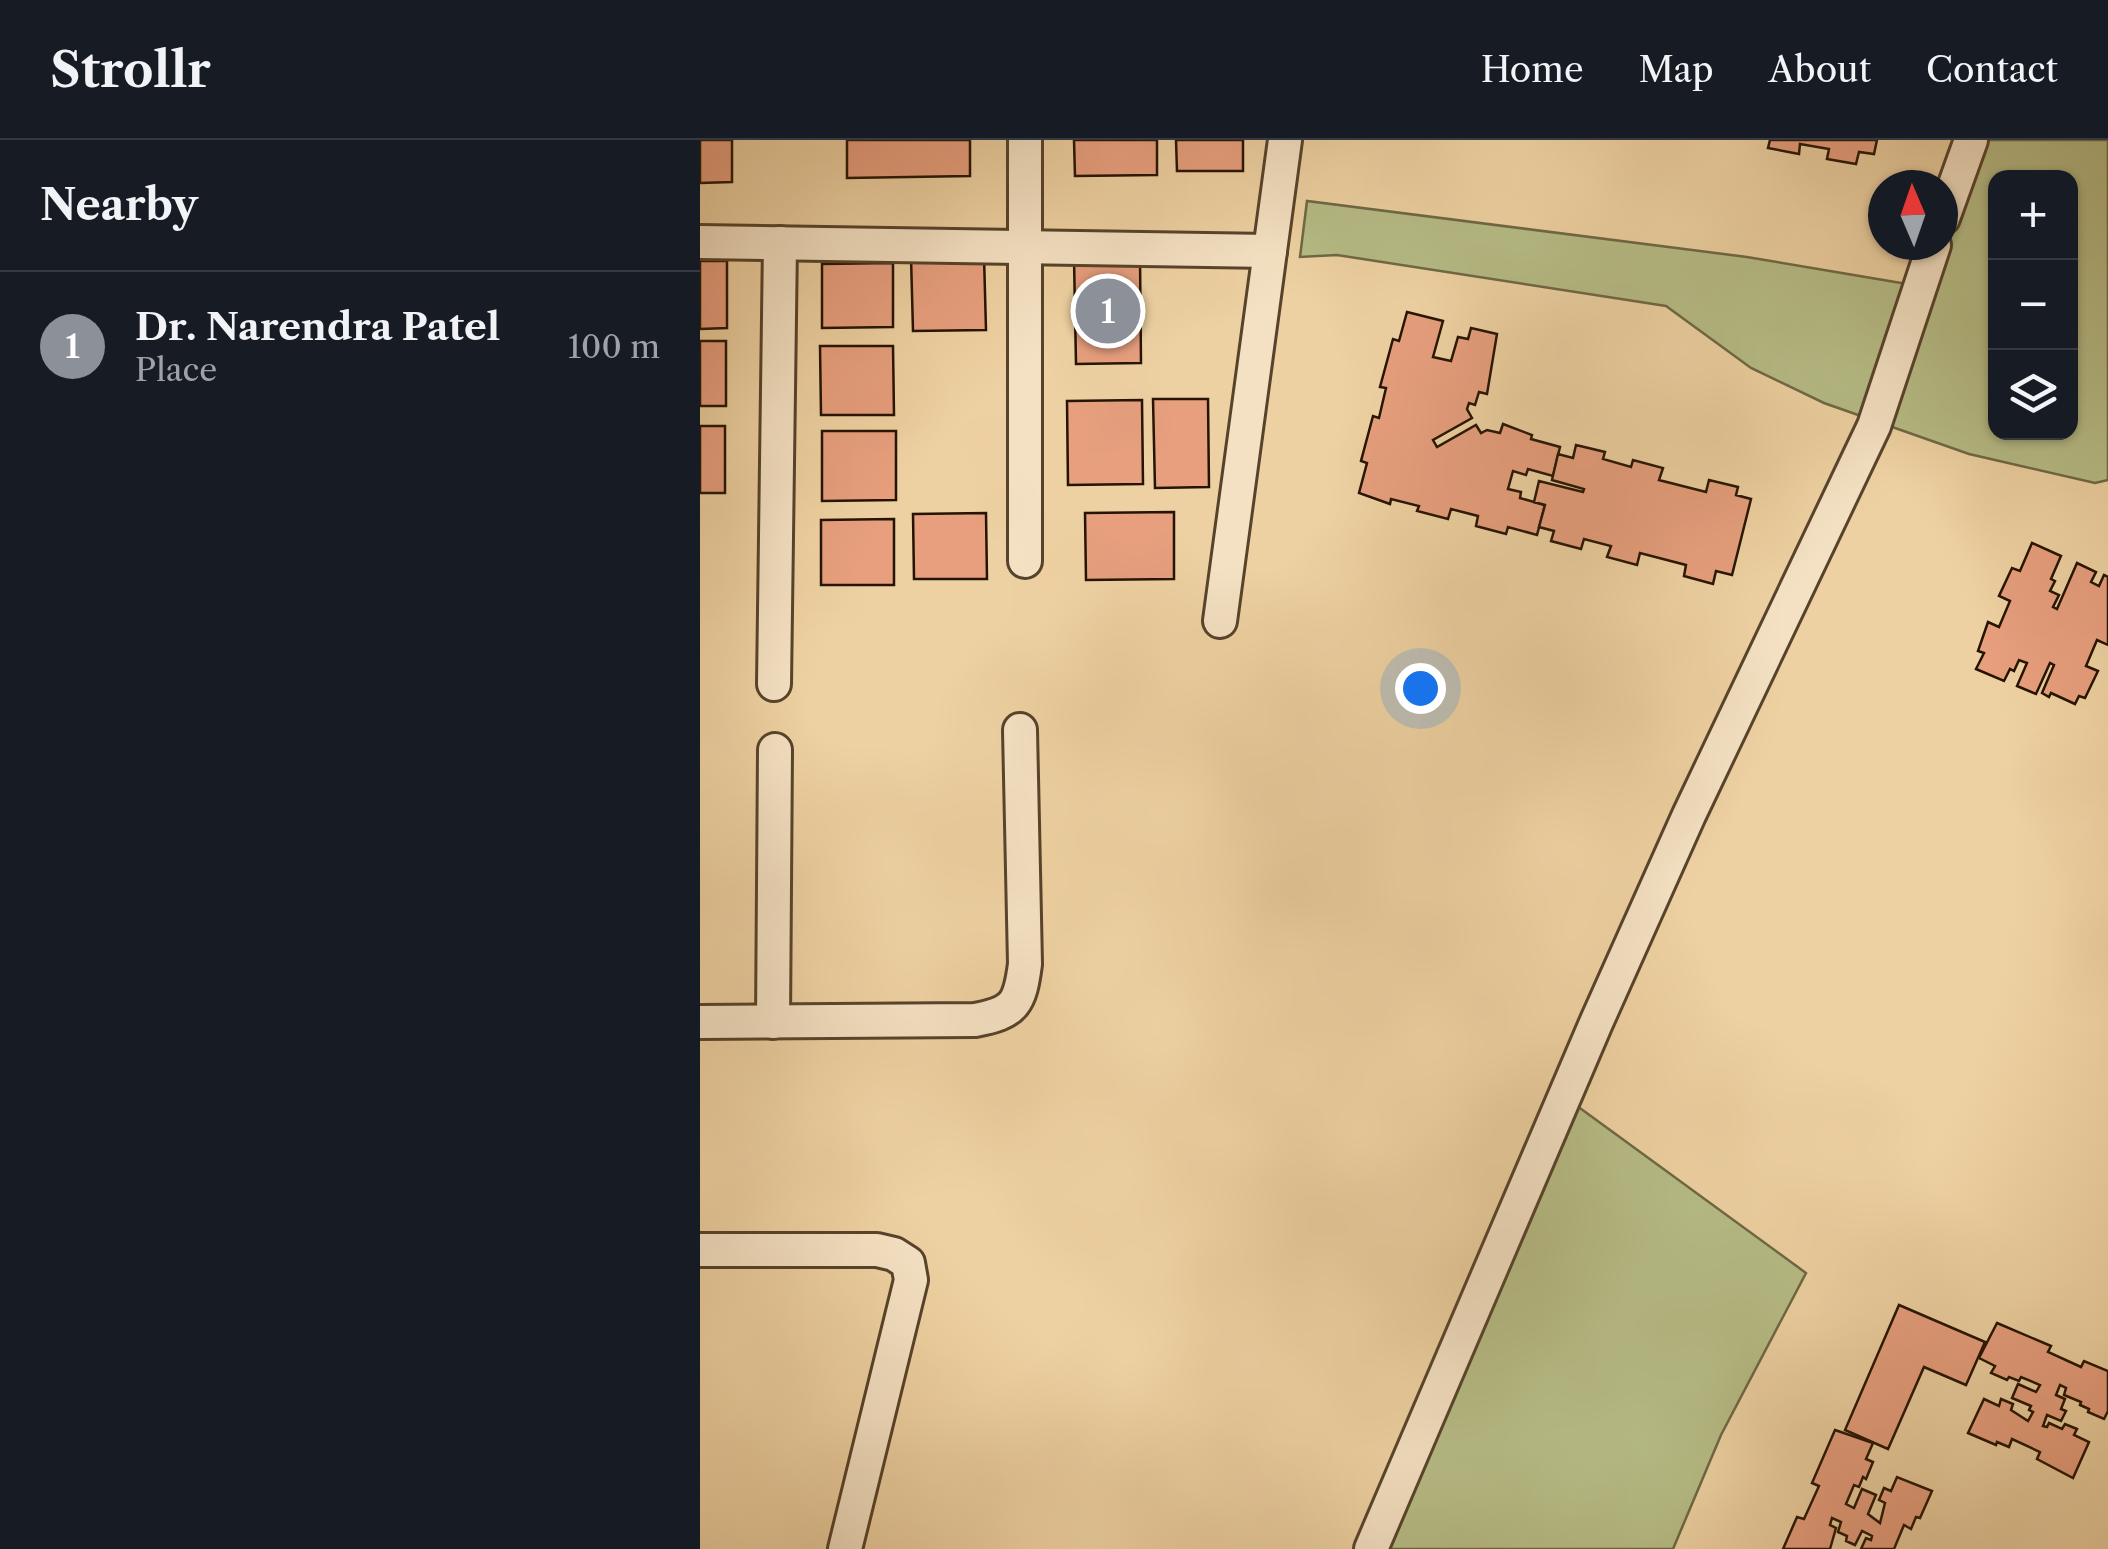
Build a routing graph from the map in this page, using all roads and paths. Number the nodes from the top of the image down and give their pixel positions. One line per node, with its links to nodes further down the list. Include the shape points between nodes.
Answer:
1 (1025, 140): 7 (street)
2 (1285, 140): 8 (street)
3 (1971, 140): 4 (street)
4 (1958, 176)
5 (700, 242): 6 (street)
6 (780, 243): 7 (street); 12 (street)
7 (1024, 247): 8 (street); 10 (street)
8 (1270, 251): 11 (street)
9 (1929, 260): 19 (street, via 1874,426 1674,850)
10 (1025, 562)
11 (1220, 621)
12 (774, 684)
13 (1020, 730): 16 (street, via 1020,996 1002,1015 976,1020)
14 (776, 750): 16 (street)
15 (700, 1022): 16 (street)
16 (773, 1022)
17 (700, 1250): 18 (street, via 877,1250 908,1263 912,1280)
18 (844, 1549)
19 (1370, 1549)

